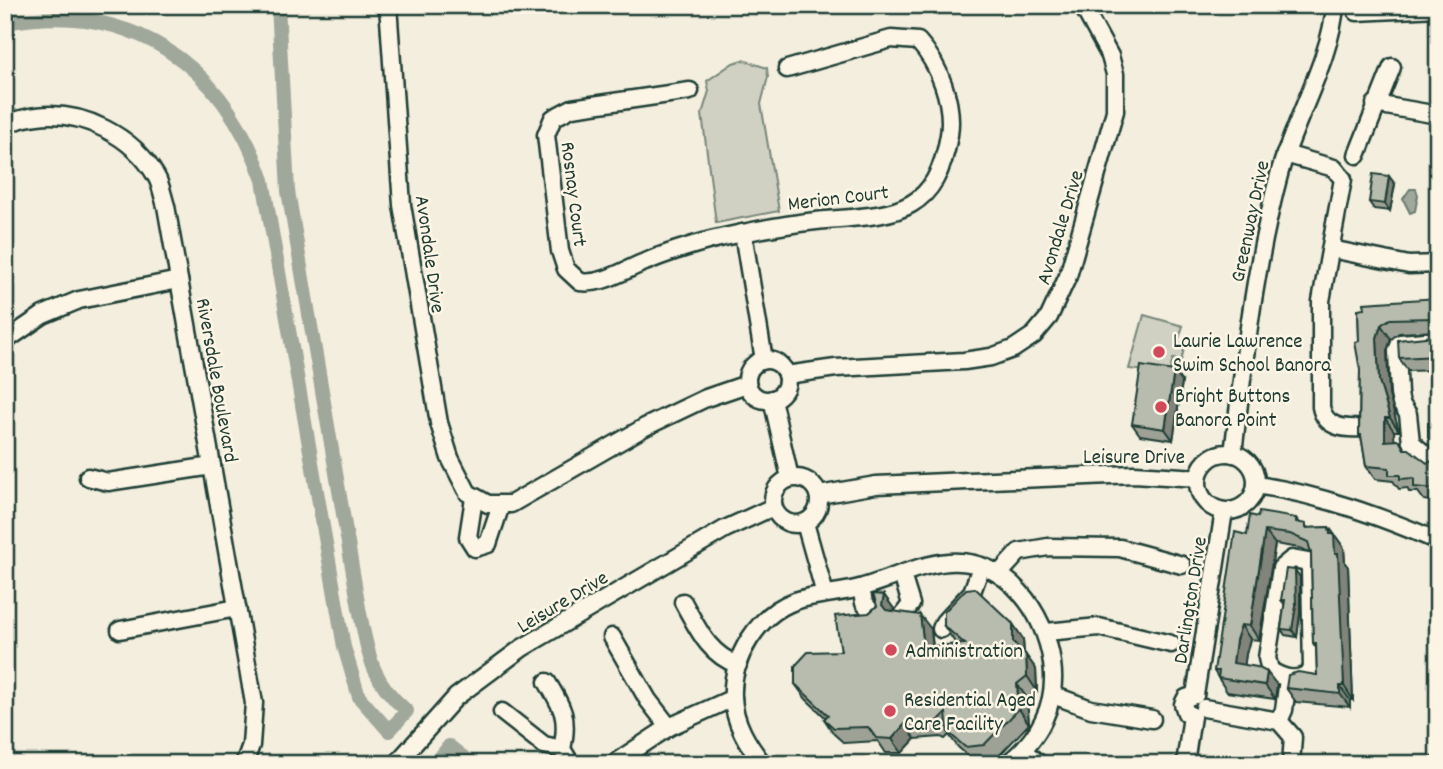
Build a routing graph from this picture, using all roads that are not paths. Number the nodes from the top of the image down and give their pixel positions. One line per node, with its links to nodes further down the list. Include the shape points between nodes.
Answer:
1 (388, 5): 33 (street, Avondale Drive, via 412,283 441,431 460,479)
2 (1082, 5): 21 (street, Avondale Drive, via 1110,56 1115,111 1068,276 1049,317 1034,335 991,357)
3 (1335, 5): 12 (street, Greenway Drive, via 1328,43)
4 (1438, 8): 5 (street)
5 (1357, 12)
6 (1392, 67): 9 (street)
7 (787, 69): 14 (street, Merion Court, via 891,39 918,41 930,56 944,90 950,130 946,153 940,173 913,206 892,214)
8 (690, 91): 14 (street, Rosnay Court, via 572,108 553,118 547,135 562,261 572,276 590,283 675,251)
9 (1375, 104): 10 (street); 13 (street)
10 (1438, 115)
11 (5, 124): 17 (street, Riversdale Boulevard, via 37,116 71,116 108,129 136,151 157,176)
12 (1285, 154): 15 (street, via 1341,173 1343,187); 25 (street, Greenway Drive, via 1261,257)
13 (1357, 155)
14 (743, 233): 20 (street)
15 (1331, 249): 16 (street, via 1409,265); 24 (street, via 1320,308 1322,411 1335,426)
16 (1438, 264)
17 (179, 279): 19 (street, via 79,300 43,315); 26 (street, Riversdale Boulevard)
18 (1438, 340): 27 (street, via 1400,343 1397,349 1399,401 1408,414 1411,442)
19 (5, 341)
20 (764, 360): 21 (street, via 775,362); 22 (street, via 751,369)
21 (786, 375): 23 (street, via 782,392)
22 (747, 384): 23 (street, via 759,398); 34 (street, via 674,412 515,502)
23 (772, 399): 29 (street)
24 (1361, 428)
25 (1233, 454): 30 (street, via 1210,458); 31 (street, via 1251,465)
26 (212, 466): 28 (street, via 108,482); 48 (street, Riversdale Boulevard)
27 (1438, 466)
28 (88, 477)
29 (790, 478): 32 (street, via 811,482); 35 (street, via 775,489)
30 (1198, 478): 32 (street, Leisure Drive, via 1134,474 876,485); 36 (street, via 1204,500)
31 (1256, 485): 36 (street, via 1245,505); 40 (street, via 1339,503)
32 (819, 495): 38 (street, via 817,512)
33 (474, 498): 34 (street); 37 (street)
34 (501, 505): 39 (street)
35 (773, 507): 38 (street, via 789,523); 69 (street, Leisure Drive, via 725,529 512,655 456,697)
36 (1224, 511): 61 (street, Darlington Drive)
37 (470, 521): 39 (street); 39 (street, via 468,540 475,548 488,544)
38 (805, 523): 46 (street)
39 (494, 527)
40 (1438, 541)
41 (1182, 565): 43 (street, via 1120,548 1048,547 1019,552)
42 (981, 567): 43 (street); 44 (street, via 949,562); 51 (street, via 972,592)
43 (999, 574): 53 (street, via 1024,595)
44 (902, 575): 45 (street); 49 (street, via 911,604)
45 (860, 588): 46 (street); 50 (street, via 864,603)
46 (825, 594): 56 (street, via 774,611 757,628)
47 (682, 602): 56 (street, via 711,650)
48 (237, 608): 52 (street); 68 (street, Riversdale Boulevard, via 254,703 251,745)
49 (902, 616)
50 (877, 618)
51 (941, 629)
52 (120, 630)
53 (1046, 632): 55 (street, via 1098,627); 59 (street)
54 (612, 637): 65 (street, via 648,700)
55 (1171, 644)
56 (738, 665): 60 (street)
57 (1288, 679): 57 (street, via 1270,670 1267,658 1281,568 1292,559 1308,562 1310,569 1312,670 1301,678); 64 (street)
58 (547, 682): 66 (street, via 565,717)
59 (1053, 695): 63 (street, via 1091,709); 67 (street, via 1036,735)
60 (733, 698): 65 (street); 72 (street, via 743,734)
61 (1197, 706): 64 (street); 75 (street, Darlington Drive)
62 (502, 712): 66 (street, via 544,745)
63 (1152, 719)
64 (1279, 721): 76 (street, via 1293,737)
65 (670, 727): 71 (street)
66 (562, 748): 70 (street)
67 (1023, 751): 73 (street); 74 (street)
68 (244, 764)
69 (396, 764)
70 (571, 764)
71 (613, 764)
72 (763, 764)
73 (1007, 764)
74 (1040, 764)
75 (1185, 764)
76 (1291, 764)

